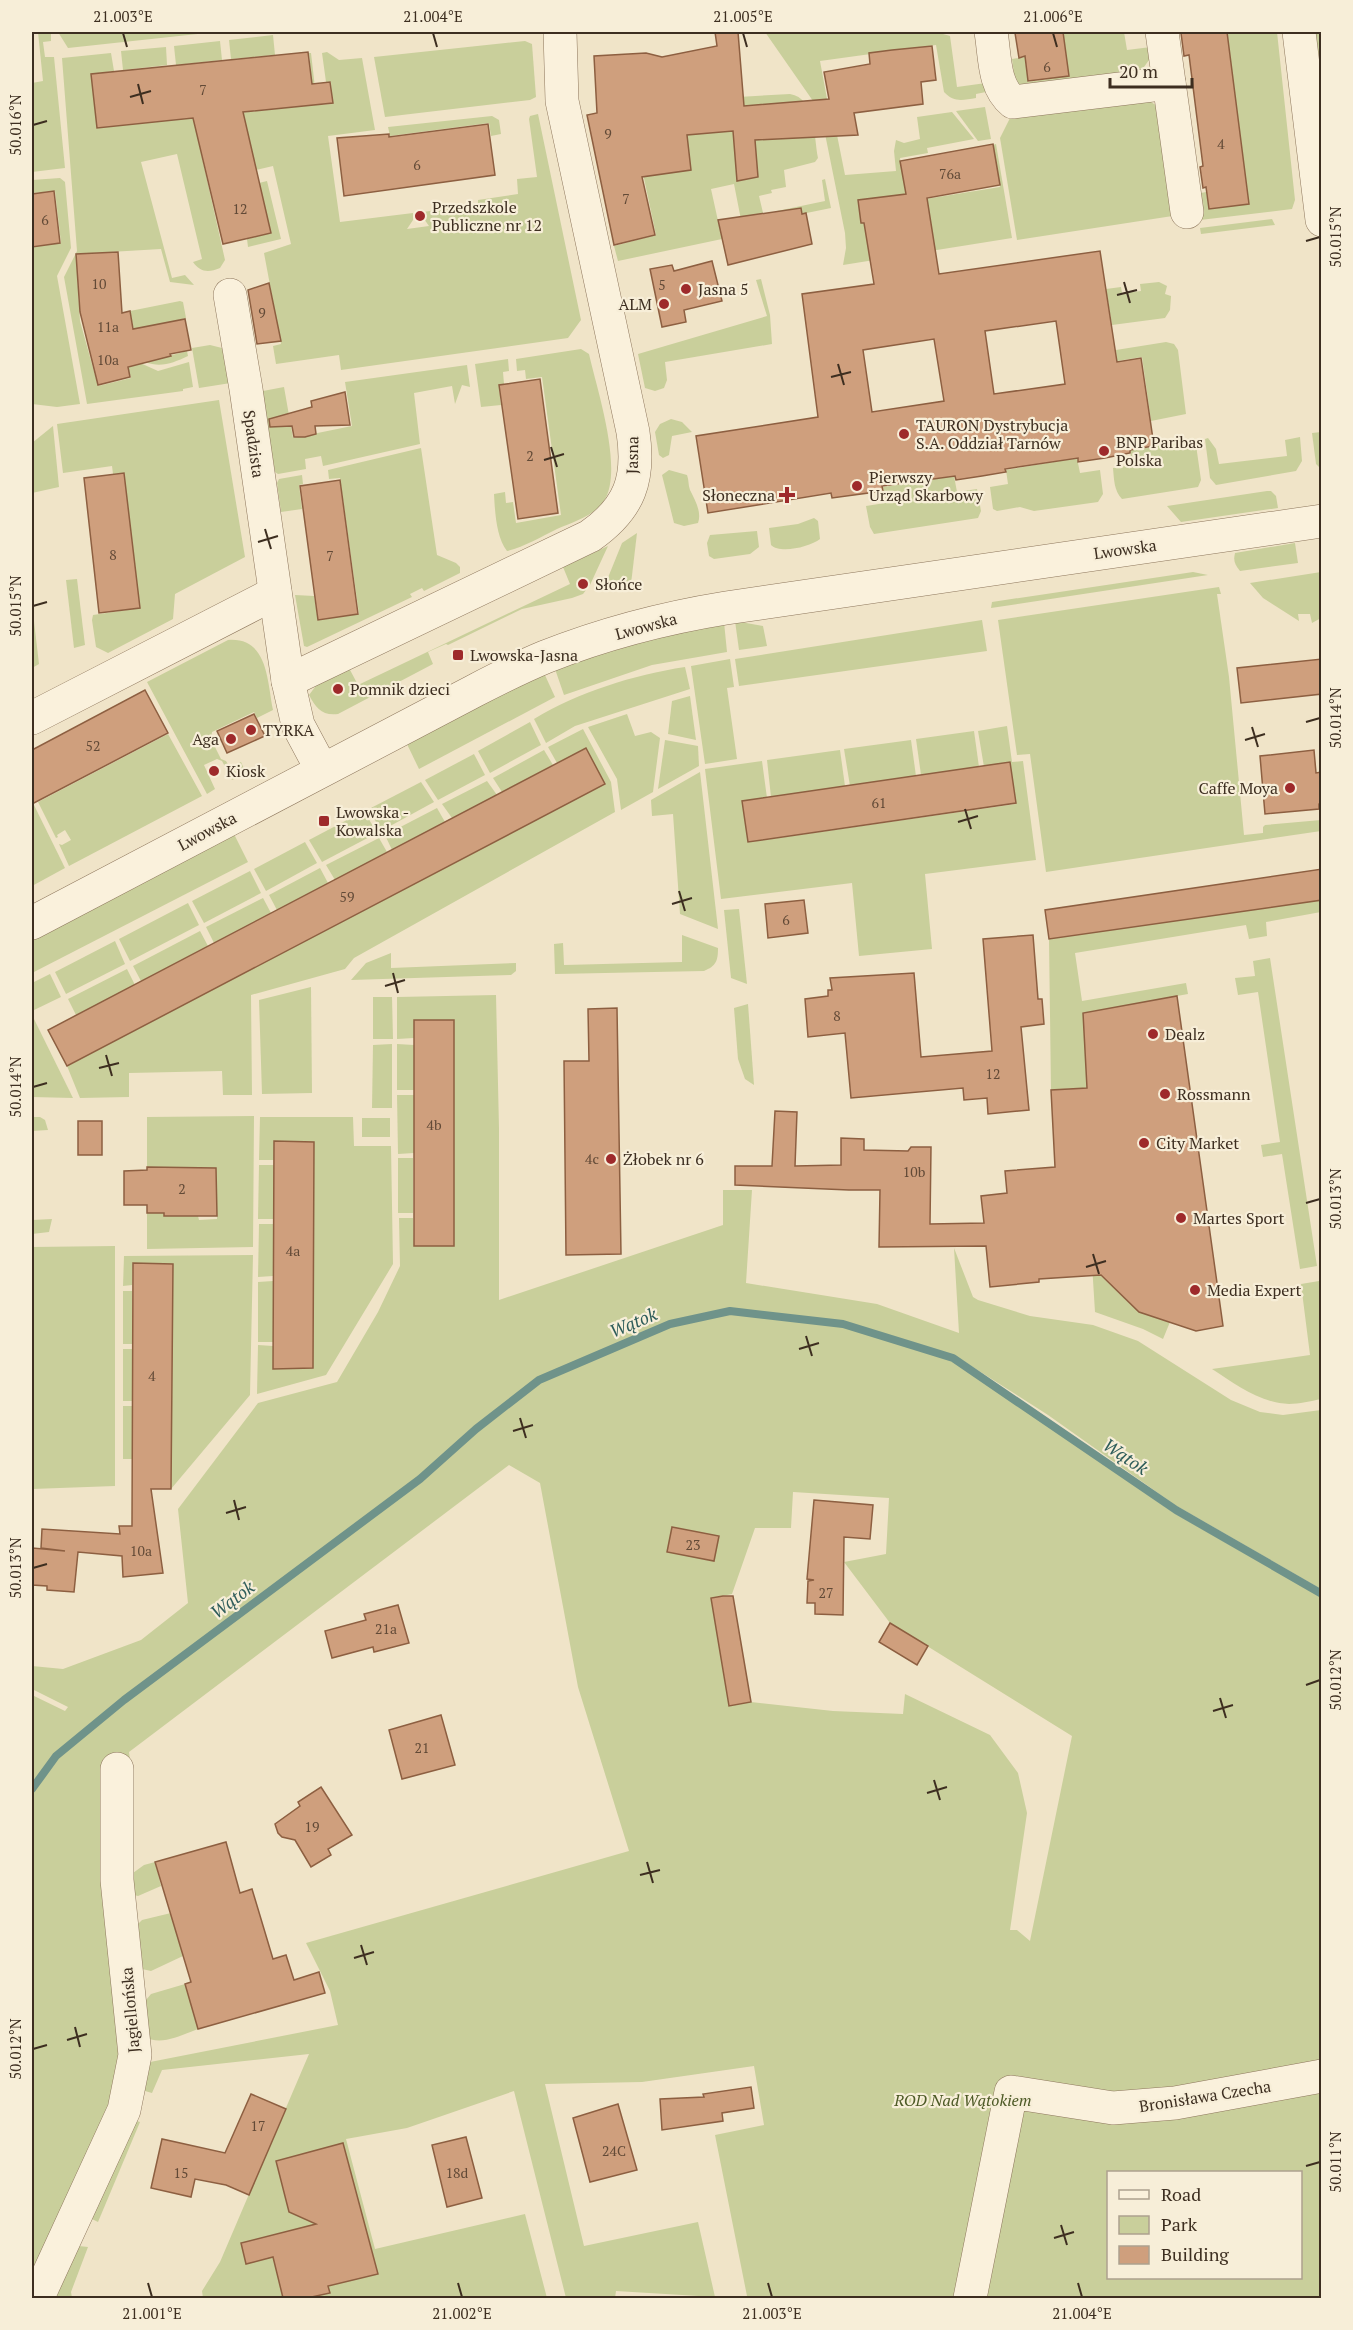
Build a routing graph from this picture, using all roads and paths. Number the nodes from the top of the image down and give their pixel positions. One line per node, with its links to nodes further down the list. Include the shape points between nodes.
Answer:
1 (560, 32): 12 (street, Jasna, via 562,101 633,432 636,464 628,493 617,514 590,536)
2 (992, 32): 5 (street, via 1000,87 1013,102)
3 (1162, 32): 5 (street)
4 (1299, 32): 6 (street)
5 (1169, 83): 7 (street)
6 (1317, 126): 8 (street)
7 (1187, 212)
8 (1322, 220)
9 (230, 295): 11 (street, Spadzista)
10 (1322, 521): 14 (street, Lwowska, via 670,617 544,657)
11 (275, 592): 12 (street, Spadzista); 13 (street)
12 (288, 681): 14 (street, Spadzista, via 298,724)
13 (32, 718)
14 (322, 770): 15 (street, Lwowska)
15 (32, 924)
16 (117, 1769): 18 (street, Jagiellońska, via 117,1880 135,2055 124,2110)
17 (1322, 2076): 19 (street, Bronisława Czecha, via 1175,2103 1113,2108 1011,2092)
18 (36, 2298)
19 (970, 2298)

